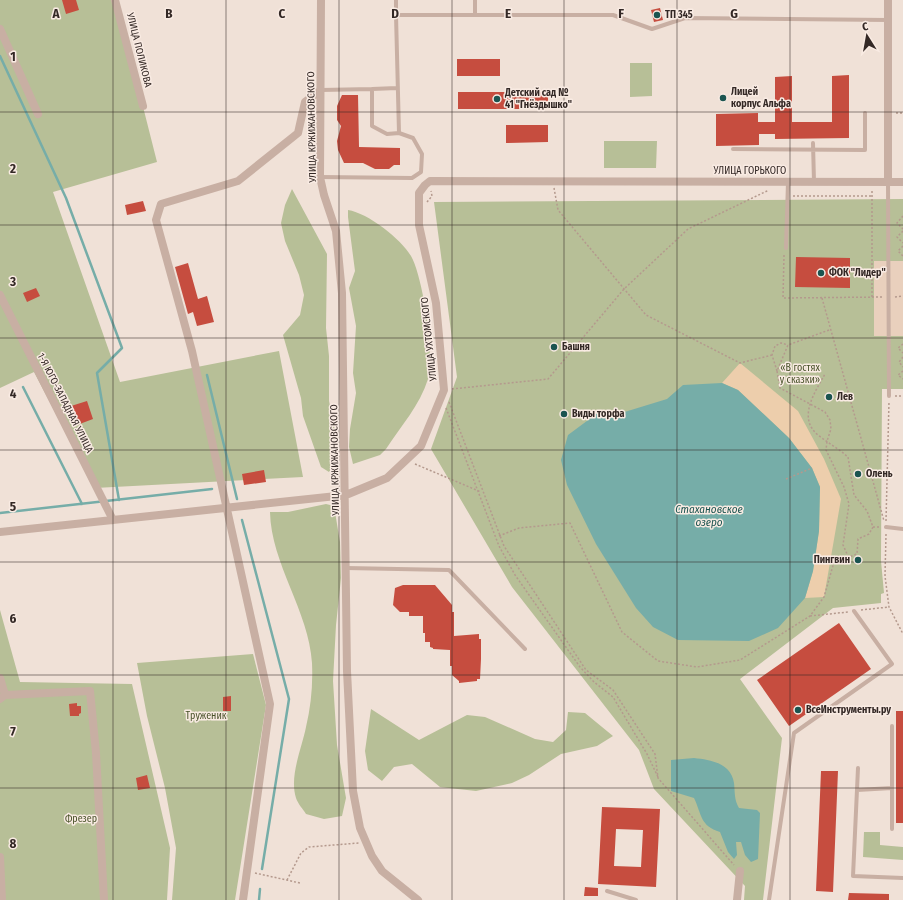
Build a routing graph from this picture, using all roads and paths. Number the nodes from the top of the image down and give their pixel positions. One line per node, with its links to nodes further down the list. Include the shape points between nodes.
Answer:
1 (116, 0): 13 (street, УЛИЦА ПОЛИКОВА)
2 (321, 0): 12 (street, УЛИЦА КРЖИЖАНОВСКОГО)
3 (396, 0): 6 (lane)
4 (474, 0): 7 (lane)
5 (888, 0): 8 (street)
6 (396, 15): 7 (lane); 10 (lane)
7 (475, 15): 8 (lane, via 613,15 652,29 685,18)
8 (888, 20): 25 (street)
9 (0, 29): 14 (street)
10 (397, 88): 11 (lane); 16 (lane)
11 (372, 89): 12 (lane); 16 (lane, via 372,126 387,134)
12 (321, 90): 20 (street, УЛИЦА КРЖИЖАНОВСКОГО); 65 (street, via 305,102 298,133 238,181 161,204 156,220 192,351)
13 (143, 106)
14 (38, 114)
15 (865, 114): 19 (lane, via 865,150)
16 (399, 133): 20 (lane, via 413,138 422,154 421,172 417,176)
17 (813, 142): 19 (lane)
18 (733, 149): 19 (lane)
19 (814, 150): 23 (lane)
20 (320, 177): 64 (street, УЛИЦА КРЖИЖАНОВСКОГО, via 336,231 340,272)
21 (552, 181): 22 (street, УЛИЦА ГОРЬКОГО); 27 (street, УЛИЦА ГОРЬКОГО); 37 (path, via 558,210)
22 (788, 182): 23 (street, УЛИЦА ГОРЬКОГО); 29 (lane)
23 (814, 182): 24 (street, УЛИЦА ГОРЬКОГО)
24 (872, 182): 25 (street, УЛИЦА ГОРЬКОГО); 30 (path)
25 (888, 182): 26 (street, УЛИЦА ГОРЬКОГО); 41 (lane)
26 (903, 182)
27 (428, 183): 54 (street, УЛИЦА УХТОМСКОГО, via 419,193 419,224 436,303)
28 (774, 188): 37 (path, via 688,229)
29 (788, 196): 30 (path); 35 (lane)
30 (872, 196): 40 (path)
31 (903, 216): 32 (path, via 897,223)
32 (903, 230): 33 (path, via 897,237)
33 (903, 243)
34 (903, 246): 36 (path, via 898,251)
35 (785, 249): 42 (path, via 783,298)
36 (903, 256)
37 (624, 289): 47 (path, via 646,315 740,363); 54 (path, via 548,379)
38 (0, 295): 66 (street, 1-Я ЮГО-ЗАПАДНАЯ УЛИЦА)
39 (903, 296): 41 (path)
40 (872, 297): 41 (path); 42 (path)
41 (888, 297): 55 (lane)
42 (822, 298): 43 (path)
43 (829, 330): 44 (path); 67 (path)
44 (788, 344): 47 (path, via 774,346); 51 (path)
45 (903, 344): 46 (path, via 898,348)
46 (903, 353)
47 (772, 355): 51 (path)
48 (903, 357): 49 (path, via 899,362)
49 (903, 366)
50 (903, 370): 53 (path, via 898,375)
51 (777, 371): 57 (path, via 780,388)
52 (825, 374): 57 (path)
53 (903, 379)
54 (443, 393): 59 (street, УЛИЦА УХТОМСКОГО, via 421,446); 62 (path); 63 (path)
55 (889, 396): 56 (path); 67 (path)
56 (903, 396)
57 (809, 404): 58 (path, via 808,419 817,434); 58 (path, via 825,412 830,420 831,429)
58 (827, 441): 71 (path, via 828,455 844,487 849,504 843,545); 71 (path, via 848,457 854,495 872,521 873,527 869,534 858,539 857,554)
59 (406, 460): 62 (path); 64 (street, УЛИЦА УХТОМСКОГО, via 387,478)
60 (812, 468): 61 (path)
61 (786, 479)
62 (476, 489): 63 (path); 80 (path, via 499,546 515,575 580,667 613,697 647,754)
63 (482, 492): 70 (path)
64 (346, 495): 65 (street, УЛИЦА УХТОМСКОГО); 72 (street, УЛИЦА КРЖИЖАНОВСКОГО)
65 (228, 508): 66 (street, УЛИЦА УХТОМСКОГО); 86 (street, via 270,704)
66 (113, 520): 69 (street, УЛИЦА УХТОМСКОГО)
67 (886, 527): 68 (lane); 74 (path, via 885,576 889,607)
68 (903, 529)
69 (0, 532)
70 (500, 536): 71 (path, via 520,528 570,523 622,632 658,661 698,667 740,660 810,616 824,597 834,562 843,562); 80 (path, via 504,546 586,670 613,690 643,735 655,754)
71 (849, 557)
72 (346, 568): 75 (lane, via 449,570); 84 (street, УЛИЦА КРЖИЖАНОВСКОГО, via 351,765 356,811)
73 (854, 611): 98 (lane, via 892,664 794,733)
74 (903, 634)
75 (524, 649)
76 (0, 678): 77 (street)
77 (2, 697): 93 (street, via 90,691)
78 (892, 726): 81 (lane)
79 (858, 768): 82 (lane)
80 (658, 778): 87 (path)
81 (892, 788): 82 (lane); 83 (lane)
82 (857, 790): 88 (lane, via 853,876)
83 (892, 829)
84 (366, 844): 89 (path, via 309,847 301,853); 95 (street, УЛИЦА КРЖИЖАНОВСКОГО, via 382,871)
85 (0, 857): 92 (street)
86 (247, 871): 89 (path); 94 (street)
87 (740, 872): 97 (street)
88 (903, 878)
89 (287, 880): 90 (path)
90 (300, 883)
91 (607, 891): 96 (lane)
92 (2, 900)
93 (104, 900)
94 (243, 900)
95 (418, 900)
96 (636, 900)
97 (737, 900)
98 (769, 900)

